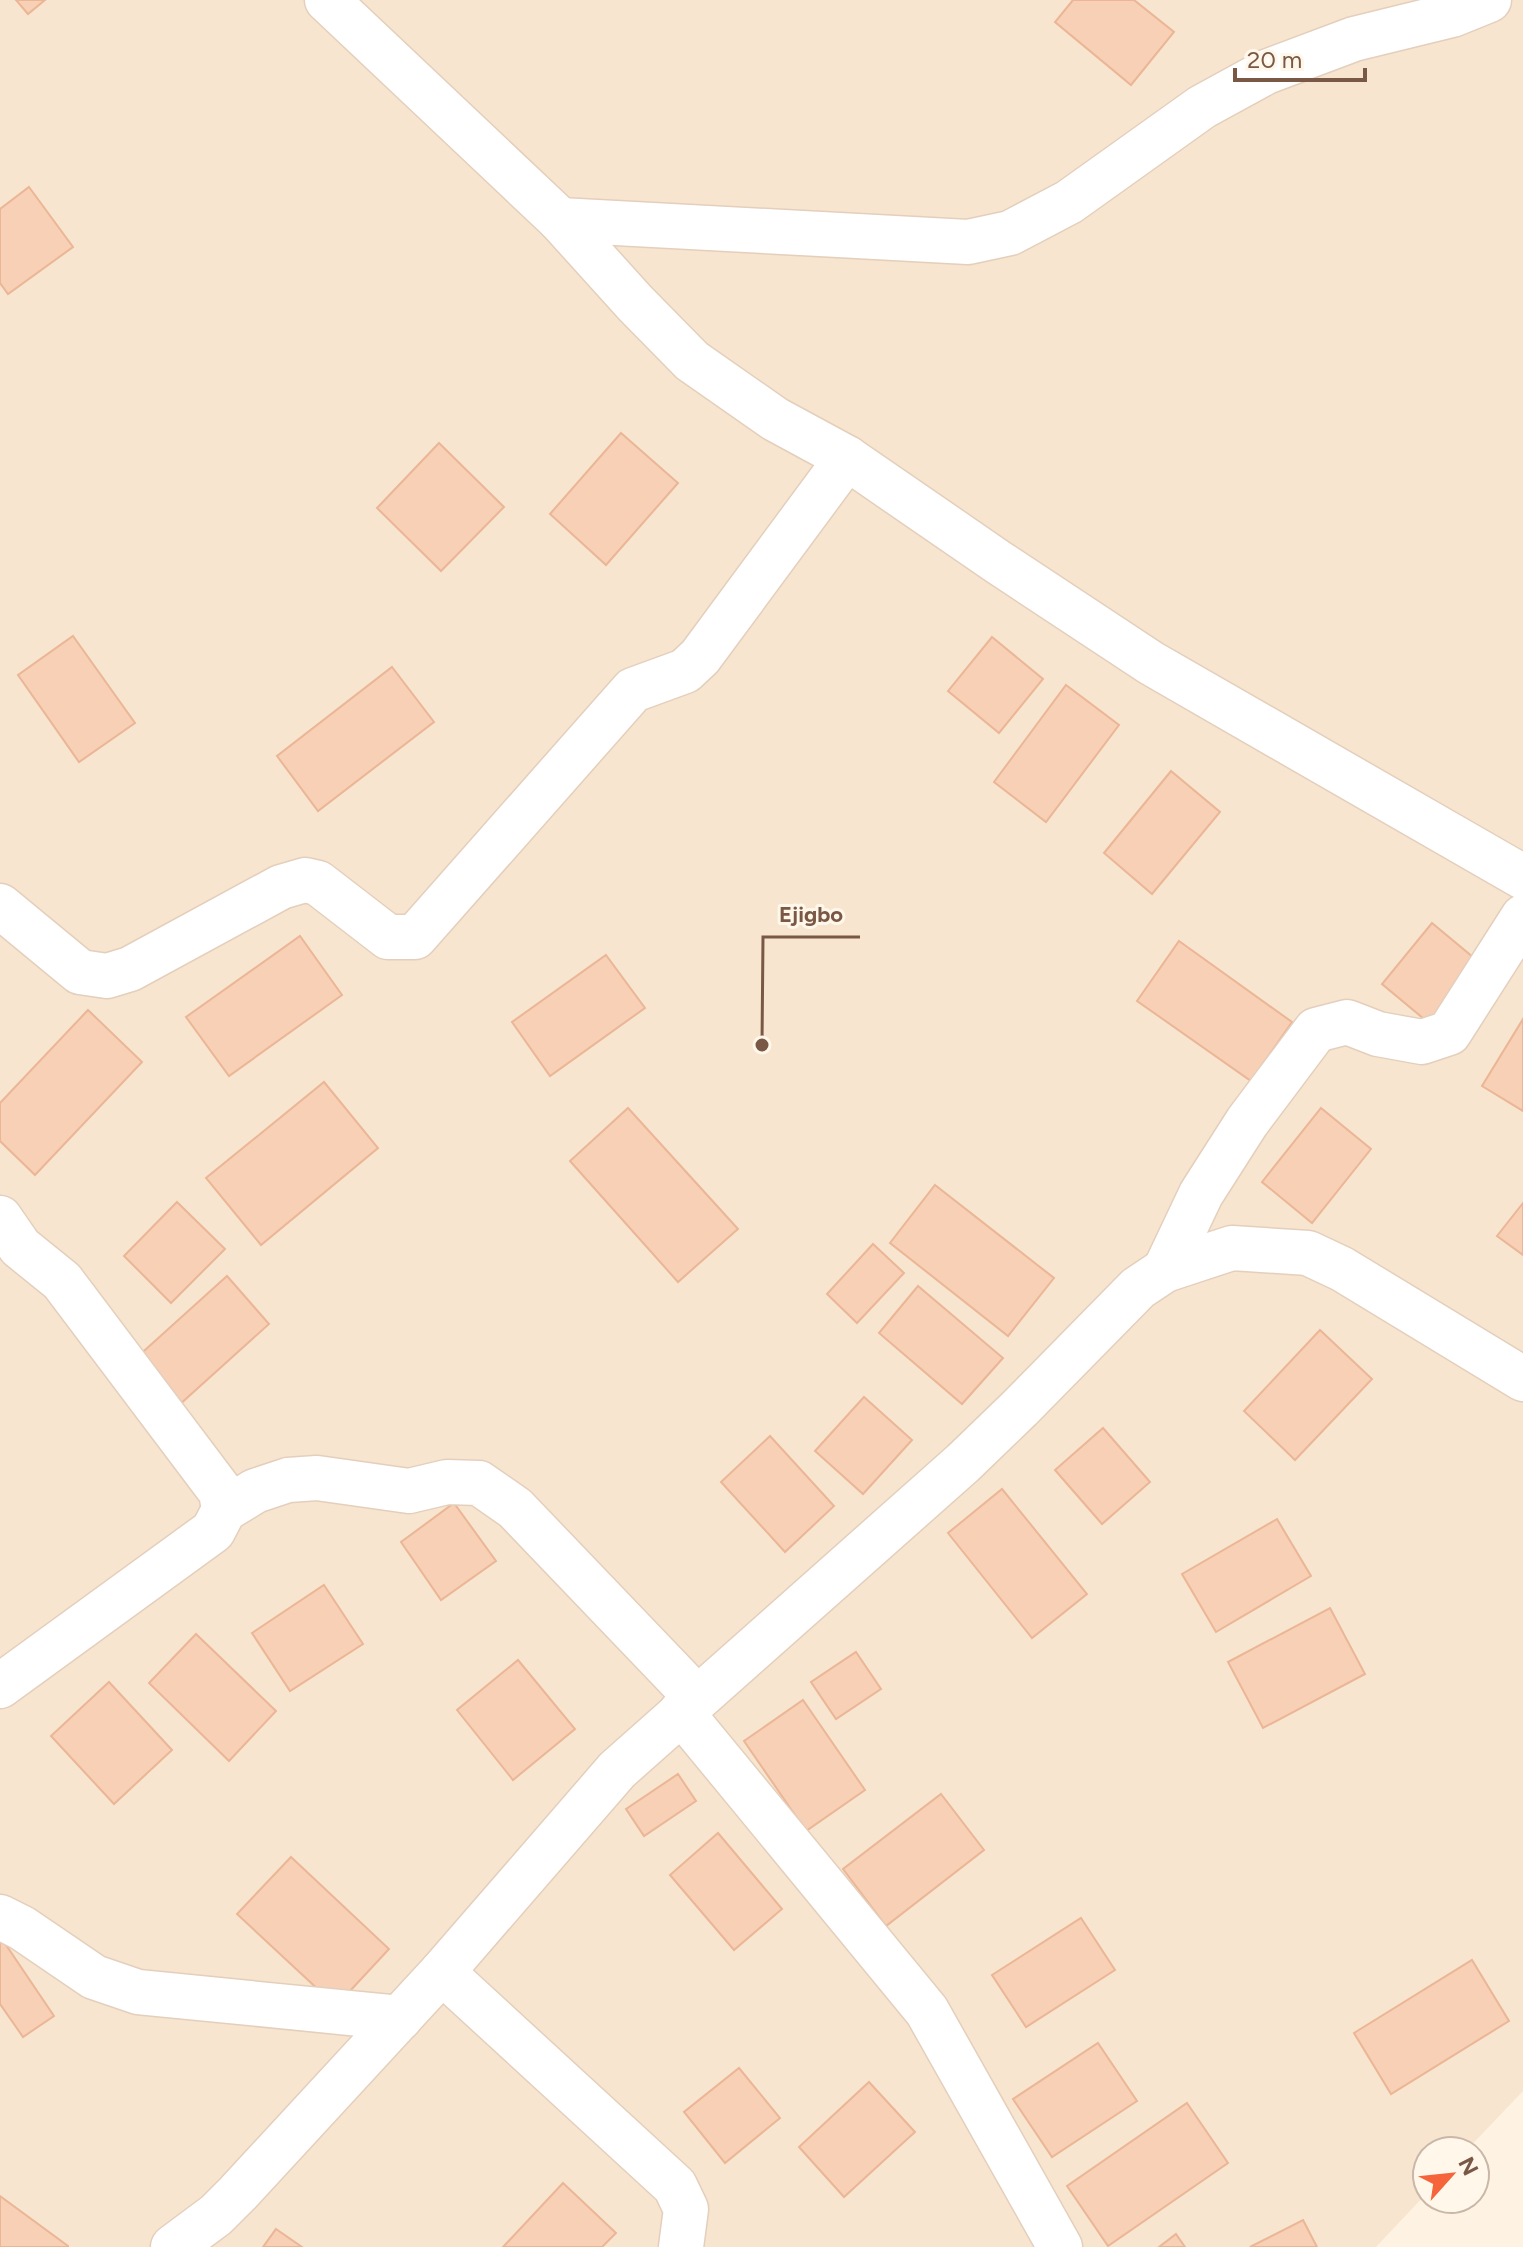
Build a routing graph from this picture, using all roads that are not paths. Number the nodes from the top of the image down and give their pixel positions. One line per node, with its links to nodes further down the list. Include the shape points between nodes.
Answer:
1 (327, 0): 3 (street)
2 (1489, 0): 3 (street, via 1452,15 1354,39 1266,72 1202,107 1069,202 1010,233 968,242)
3 (560, 220): 4 (street, via 692,361 775,419)
4 (847, 458): 5 (street, via 1151,663); 6 (street, via 700,657 685,671 633,690 415,937 388,937 318,883 305,880 281,887 130,969 107,976 80,972)
5 (1523, 877)
6 (0, 906)
7 (1523, 917): 9 (street, via 1449,1033 1422,1042 1347,1022 1316,1030 1201,1194)
8 (0, 1218): 11 (street, via 20,1247 62,1281 221,1492)
9 (1165, 1270): 10 (street, via 1232,1248 1308,1253); 13 (street, via 1138,1288 963,1463)
10 (1523, 1379)
11 (224, 1510): 12 (street, via 213,1531); 13 (street, via 255,1491 288,1480 317,1478 409,1491 447,1482 479,1483 515,1508)
12 (0, 1686)
13 (689, 1705): 15 (street, via 617,1770); 19 (street, via 927,2011)
14 (0, 1917): 16 (street, via 94,1977 138,1992)
15 (442, 1972): 16 (street); 18 (street, via 675,2186 686,2209)
16 (400, 2018): 17 (street, via 238,2193)
17 (173, 2247)
18 (681, 2247)
19 (1060, 2247)

